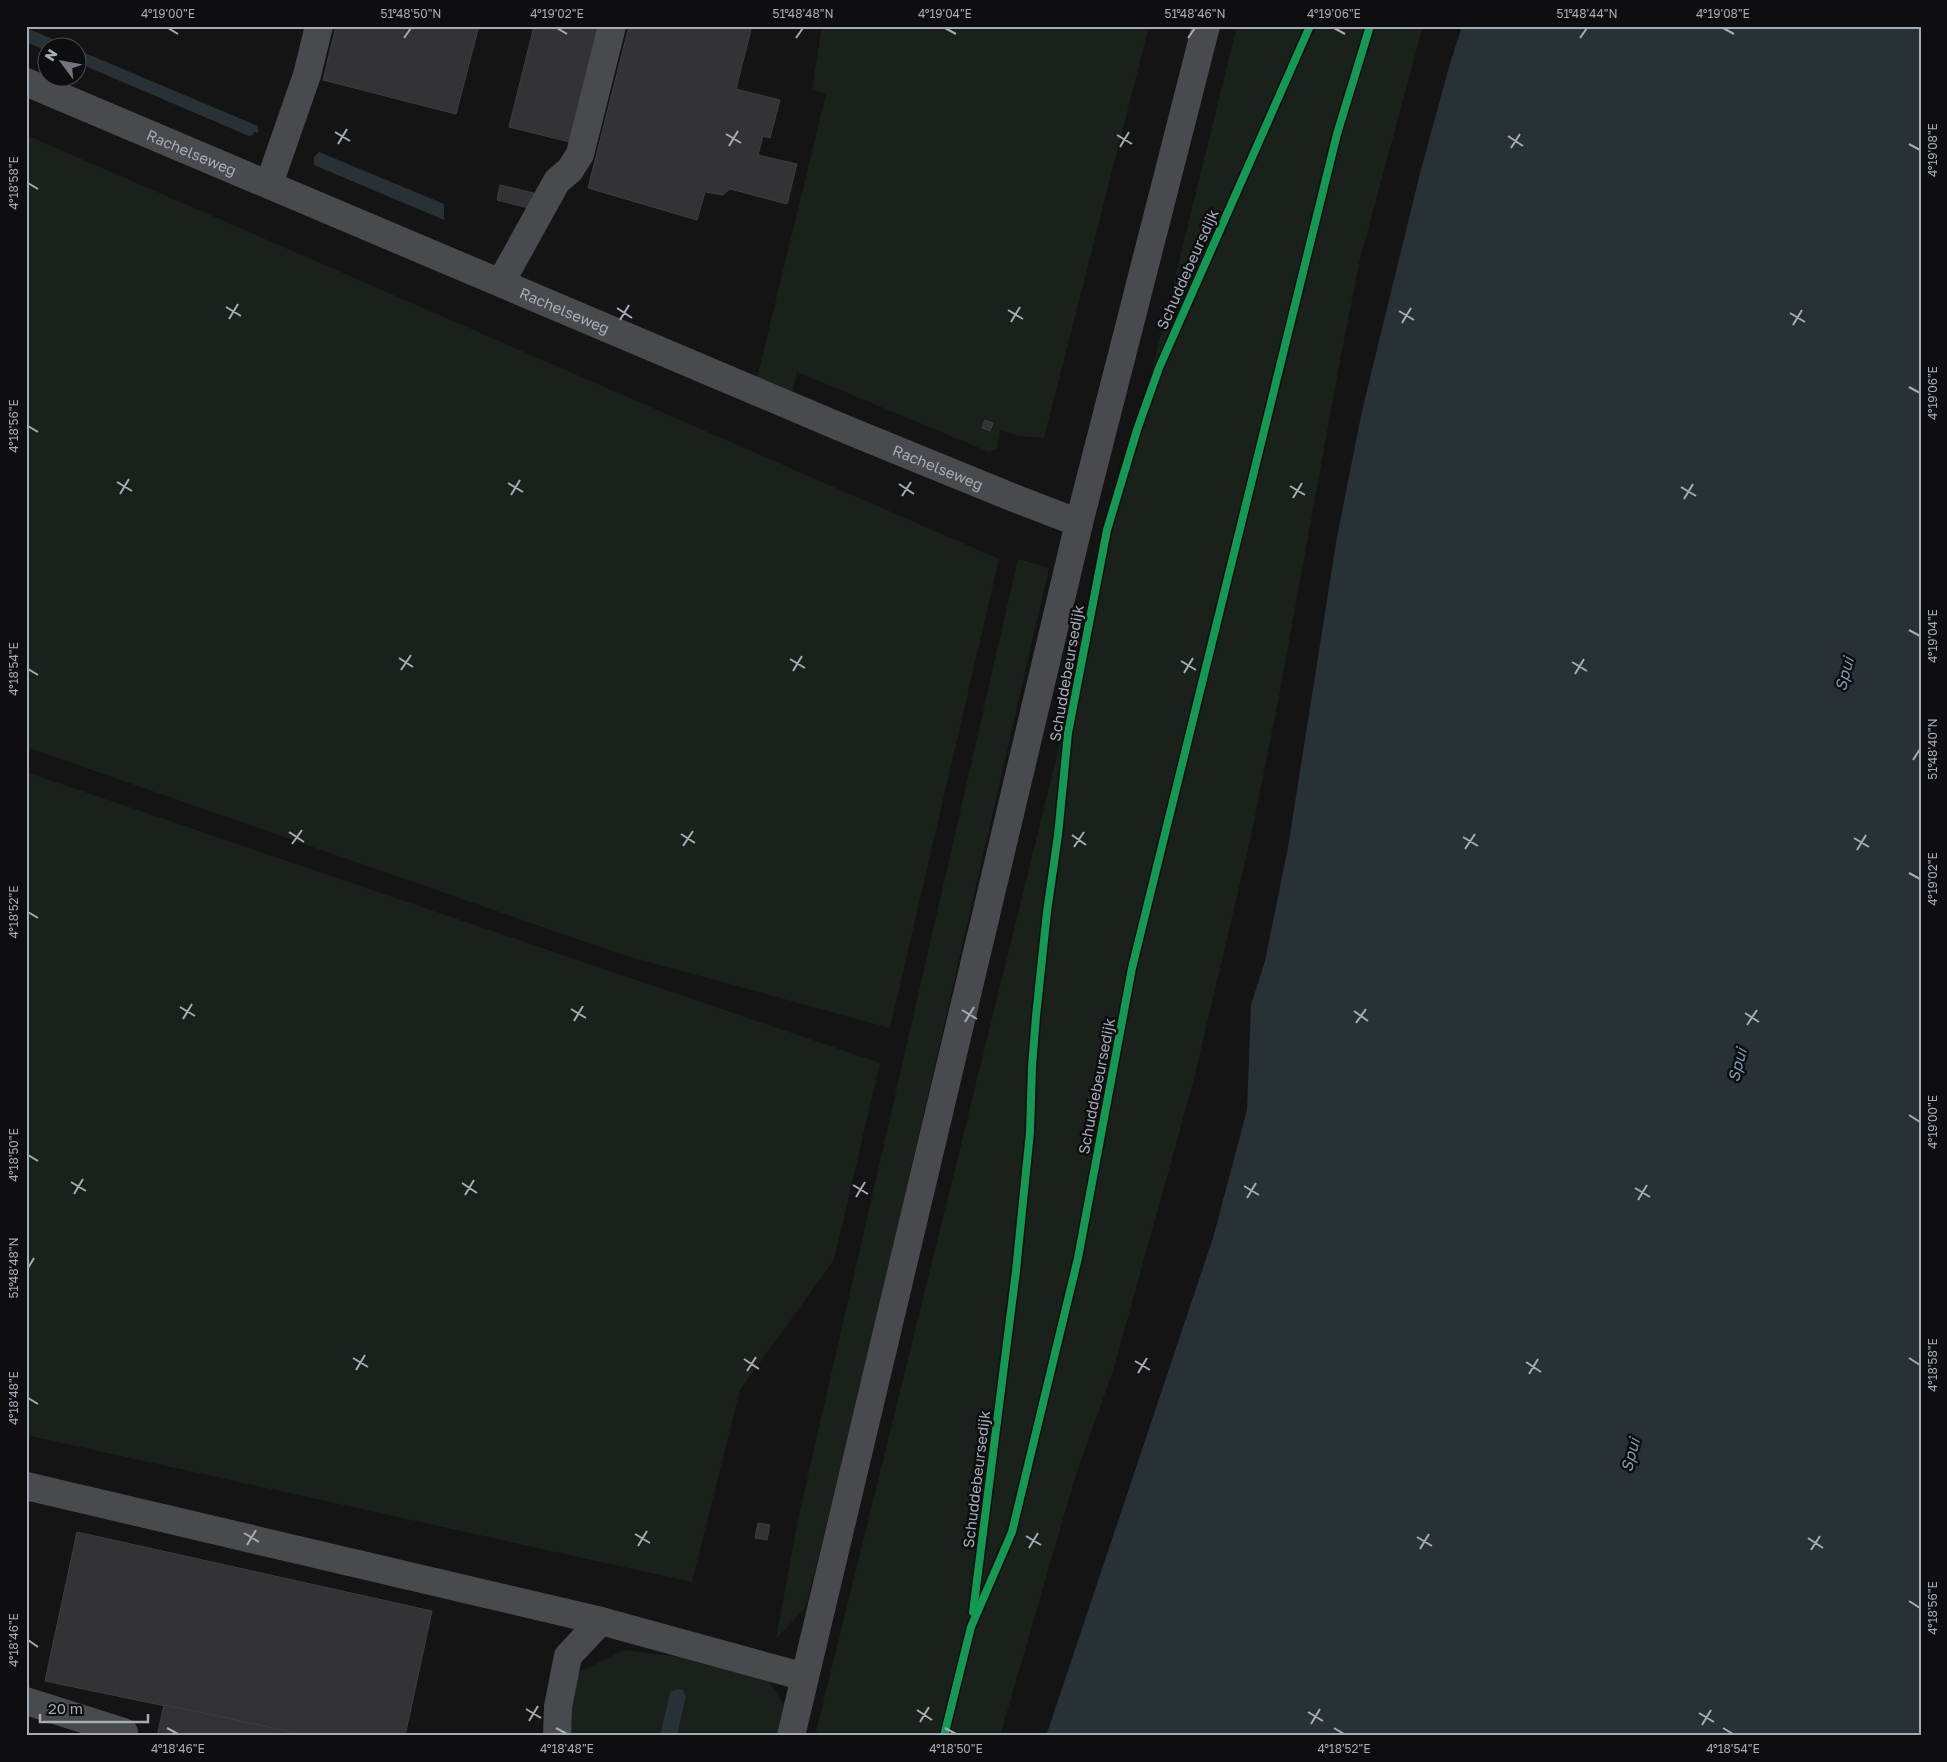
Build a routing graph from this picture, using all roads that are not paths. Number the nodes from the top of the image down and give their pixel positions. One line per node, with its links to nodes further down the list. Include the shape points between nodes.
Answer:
1 (320, 26): 5 (street, via 307,75)
2 (612, 26): 6 (street, via 580,154 570,170 557,181)
3 (1206, 26): 7 (street, Schuddebeursdijk)
4 (26, 82): 5 (street, Rachelseweg)
5 (269, 184): 6 (street, Rachelseweg)
6 (501, 282): 8 (street, Rachelseweg, via 845,429)
7 (1095, 466): 8 (street, Schuddebeursedijk)
8 (1079, 523): 11 (street, Schuddebeursedijk)
9 (26, 1487): 10 (street)
10 (601, 1621): 11 (street); 14 (street, via 568,1656)
11 (805, 1677): 15 (street, Schuddebeursedijk)
12 (26, 1701): 13 (street, via 124,1732)
13 (124, 1736)
14 (556, 1736)
15 (791, 1736)

